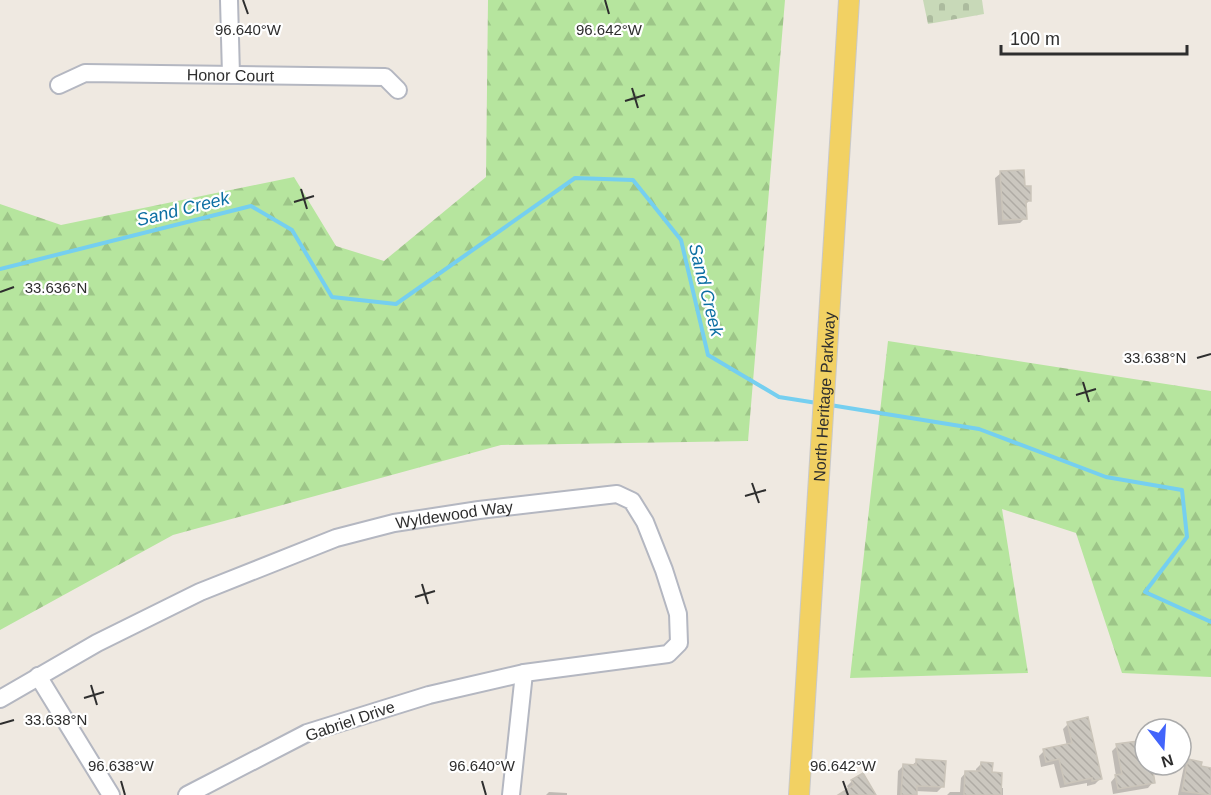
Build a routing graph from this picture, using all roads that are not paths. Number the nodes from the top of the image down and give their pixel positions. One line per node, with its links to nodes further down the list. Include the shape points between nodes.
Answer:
1 (229, 0): 3 (street)
2 (849, 0): 12 (main road, North Heritage Parkway)
3 (231, 75): 4 (street, Honor Court, via 85,74); 5 (street, Honor Court, via 386,77)
4 (59, 85)
5 (398, 90)
6 (524, 673): 7 (street, Wyldewood Way, via 668,654 679,643 678,614 664,570 632,501 617,494 478,510 394,523 336,538 200,592); 10 (street, Gabriel Drive, via 429,695 308,734); 11 (street)
7 (38, 676): 8 (street, Wyldewood Way); 9 (street)
8 (0, 699)
9 (111, 795)
10 (187, 795)
11 (511, 795)
12 (799, 795)

